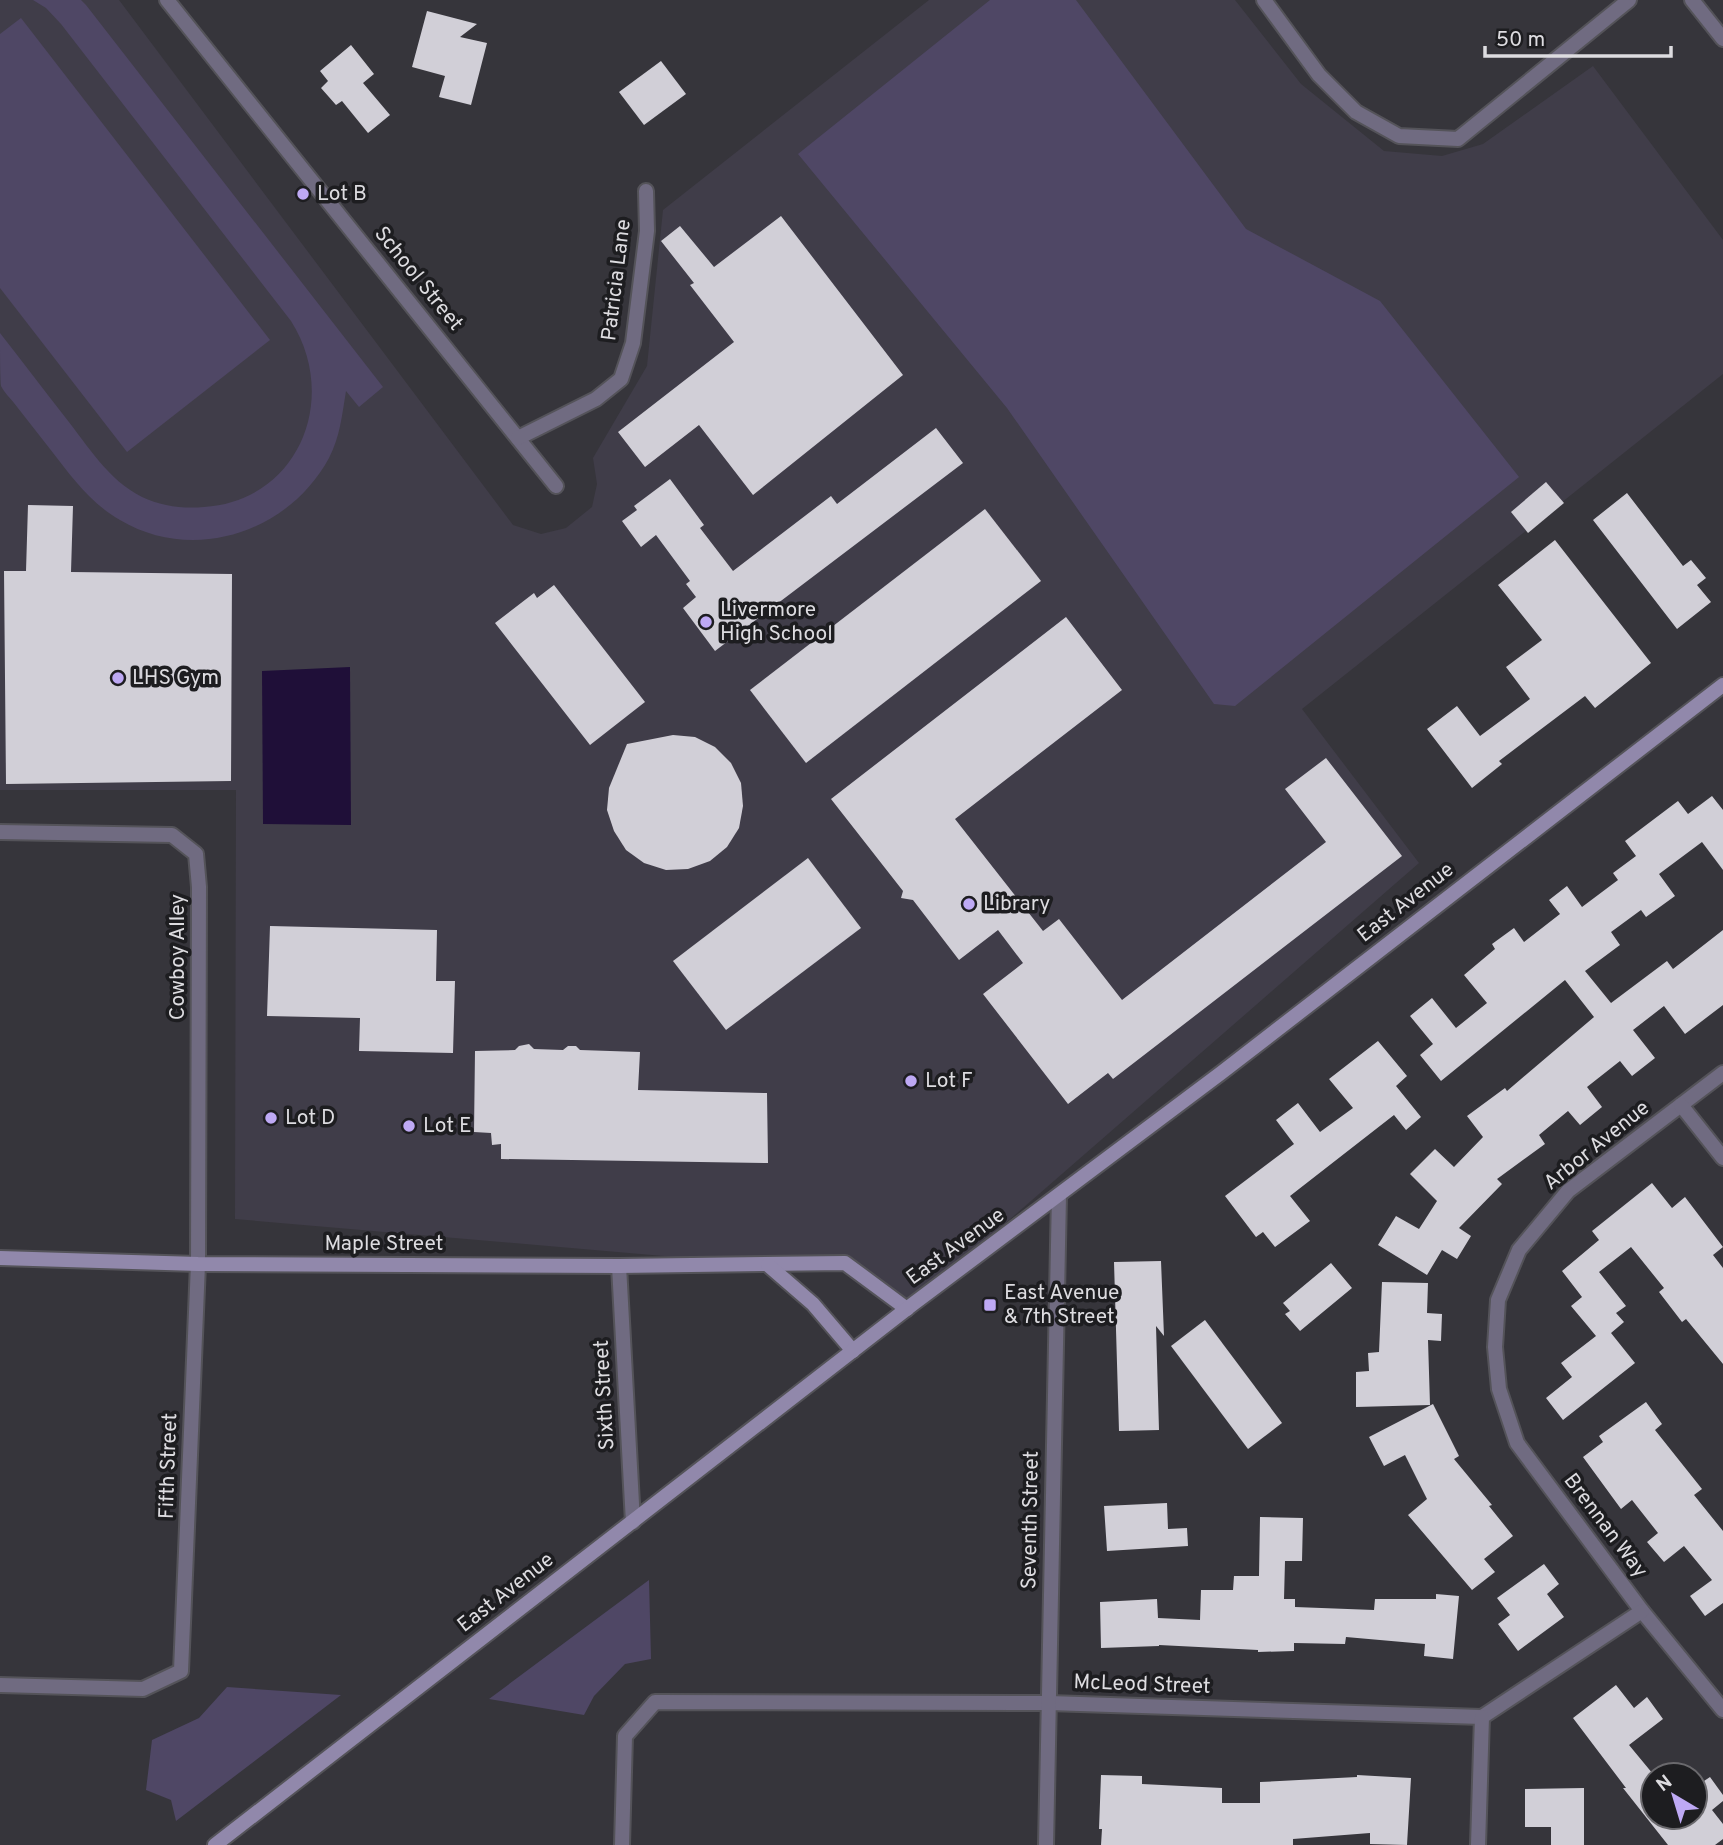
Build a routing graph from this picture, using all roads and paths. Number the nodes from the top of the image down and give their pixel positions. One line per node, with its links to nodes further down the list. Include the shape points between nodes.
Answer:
1 (167, 0): 7 (street, School Street)
2 (1264, 0): 3 (street, via 1319,75 1356,112 1399,136 1458,139)
3 (1629, 0)
4 (1692, 0): 5 (street)
5 (1723, 39)
6 (646, 191): 7 (street, Patricia Lane, via 647,231 633,343 621,379 596,399)
7 (518, 438): 8 (street, School Street)
8 (556, 486)
9 (1723, 685): 14 (main road, East Avenue)
10 (0, 832): 16 (street, Cowboy Alley, via 172,835 196,854)
11 (1723, 1073): 12 (street, Arbor Avenue)
12 (1681, 1105): 13 (street); 20 (street, Arbor Avenue, via 1568,1191 1519,1250 1498,1300)
13 (1723, 1157)
14 (1059, 1195): 19 (main road, East Avenue); 25 (street, Seventh Street)
15 (0, 1258): 16 (main road, Maple Street)
16 (198, 1264): 18 (main road, Maple Street); 24 (street, Fifth Street, via 181,1671 143,1689)
17 (768, 1265): 18 (main road, Maple Street); 19 (main road, Maple Street, via 845,1263); 21 (main road, via 813,1304)
18 (619, 1266): 22 (street, Sixth Street)
19 (907, 1309): 21 (main road, East Avenue)
20 (1495, 1347): 23 (street, Brennan Way, via 1499,1389 1517,1443)
21 (853, 1352): 22 (main road, East Avenue)
22 (633, 1522): 28 (main road, East Avenue)
23 (1642, 1611): 26 (street, Brennan Way); 27 (street)
24 (0, 1685)
25 (1049, 1703): 27 (street, McLeod Street); 29 (street, McLeod Street, via 655,1702 625,1736); 30 (street, Seventh Street)
26 (1723, 1710)
27 (1482, 1717): 31 (street)
28 (215, 1845)
29 (622, 1845)
30 (1046, 1845)
31 (1478, 1845)

